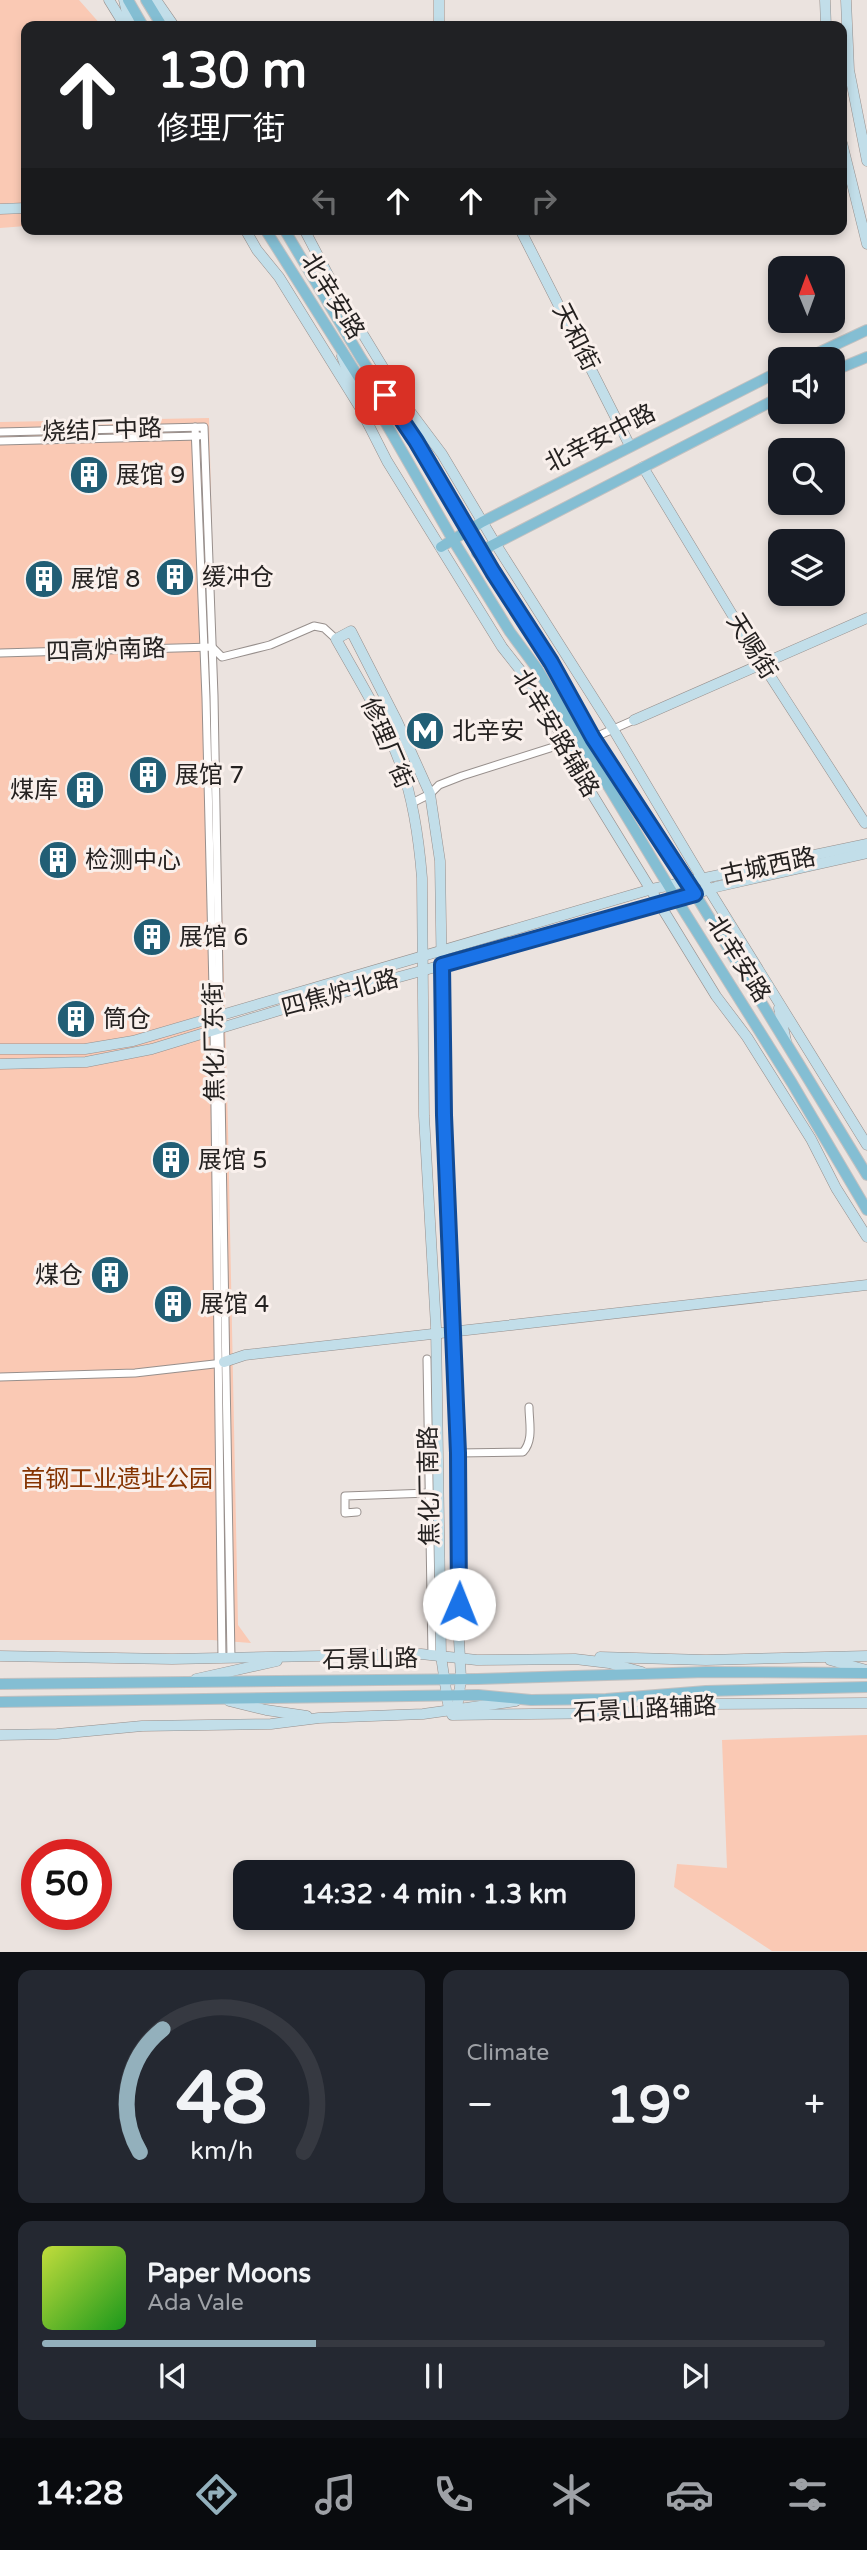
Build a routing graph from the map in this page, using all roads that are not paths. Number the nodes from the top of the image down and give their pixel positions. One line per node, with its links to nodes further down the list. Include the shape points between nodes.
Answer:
1 (108, 0): 8 (street)
2 (126, 0): 9 (street); 10 (main road)
3 (146, 0): 11 (main road)
4 (156, 0): 12 (street); 13 (street)
5 (439, 0): 14 (street)
6 (825, 0): 15 (street)
7 (846, 0): 16 (street)
8 (123, 21)
9 (127, 21)
10 (140, 21)
11 (159, 21)
12 (160, 21)
13 (171, 21)
14 (439, 21)
15 (827, 21)
16 (847, 21)
17 (847, 24): 18 (street, via 849,71)
18 (867, 161)
19 (847, 164): 27 (street)
20 (21, 208): 21 (street)
21 (0, 209)
22 (248, 235): 37 (street, 北辛安路辅路)
23 (269, 235): 30 (main road, 北辛安路)
24 (288, 235): 33 (main road, 北辛安路)
25 (307, 235): 28 (street, 北辛安路辅路)
26 (523, 235): 44 (street, 天和街)
27 (867, 244)
28 (355, 321): 33 (street); 46 (street, 北辛安路辅路)
29 (867, 330): 31 (main road)
30 (339, 345): 37 (street); 48 (main road, 北辛安路)
31 (831, 347)
32 (867, 357): 34 (main road)
33 (361, 358): 47 (main road, 北辛安路)
34 (845, 366)
35 (768, 377): 44 (main road, 北辛安中路)
36 (768, 403): 45 (main road, 北辛安中路)
37 (359, 405): 50 (street, 北辛安路辅路, via 387,461)
38 (195, 427): 39 (street, 烧结厂中路); 40 (street, 烧结厂中路); 41 (street, 焦化厂东街)
39 (204, 427): 42 (street, 焦化厂东街)
40 (0, 432)
41 (195, 436): 42 (street, 烧结厂中路); 43 (street, 烧结厂中路); 56 (street, 焦化厂东街)
42 (204, 436): 55 (street, 焦化厂东街)
43 (0, 441)
44 (630, 446): 46 (main road, 北辛安中路)
45 (643, 467): 49 (main road, 北辛安中路); 58 (street, 天赐街)
46 (482, 522): 47 (main road, 北辛安中路); 49 (street, 北辛安路辅路)
47 (470, 530): 48 (main road, 北辛安中路); 51 (main road, 北辛安路)
48 (453, 540): 50 (main road, 北辛安中路); 52 (main road, 北辛安路)
49 (495, 543): 51 (main road, 北辛安中路); 61 (street, 北辛安路辅路)
50 (441, 547): 63 (street, 北辛安路辅路)
51 (480, 551): 52 (main road, 北辛安中路); 62 (main road, 北辛安路)
52 (466, 560): 59 (main road, 北辛安路)
53 (867, 618): 58 (street)
54 (336, 639): 55 (street, 四高炉南路, via 314,626 222,657); 64 (street, 修理厂街, via 351,631); 65 (street, 修理厂街, via 387,731)
55 (212, 647): 56 (street, 四高炉南路); 81 (street, 焦化厂东街)
56 (202, 648): 57 (street, 四高炉南路); 81 (street, 焦化厂东街)
57 (0, 653)
58 (762, 663): 60 (street); 66 (street, 天赐街)
59 (554, 696): 63 (street); 71 (main road, 北辛安路)
60 (634, 720): 61 (street)
61 (613, 729): 62 (street); 70 (street, 北辛安路辅路)
62 (593, 738): 69 (main road, 北辛安路)
63 (566, 743): 64 (street, via 462,776); 72 (street, 北辛安路辅路)
64 (430, 794): 65 (street); 76 (street, 修理厂街, via 440,861)
65 (412, 803): 77 (street, 修理厂街, via 422,878)
66 (865, 822)
67 (867, 845): 70 (street, 古城西路)
68 (867, 853): 70 (street, 古城西路)
69 (687, 883): 70 (street, 古城西路); 71 (street, 古城西路); 73 (main road, 北辛安路)
70 (706, 885): 73 (street, 古城西路); 80 (street, 北辛安路辅路)
71 (668, 886): 72 (street, 四焦炉北路); 74 (main road, 北辛安路)
72 (652, 889): 75 (street, 北辛安路辅路); 76 (street, 四焦炉北路)
73 (695, 894): 74 (street, 古城西路); 83 (main road, 北辛安路)
74 (677, 900): 75 (street, 四焦炉北路); 88 (main road, 北辛安路)
75 (661, 905): 78 (street, 四焦炉北路); 89 (street, 北辛安路辅路)
76 (442, 950): 77 (street, 四焦炉北路); 78 (street, 修理厂街)
77 (423, 956): 79 (street, 修理厂街); 81 (street, 四焦炉北路)
78 (442, 965): 79 (street, 四焦炉北路); 95 (street, 修理厂街)
79 (423, 970): 82 (street, 四焦炉北路); 96 (street, 修理厂街, via 424,1116)
80 (777, 1001): 83 (street); 86 (street, 北辛安路辅路)
81 (217, 1016): 82 (street, 焦化厂东街); 84 (street, 四焦炉北路, via 107,1046)
82 (218, 1029): 85 (street, 四焦炉北路, via 86,1062); 98 (street, 焦化厂东街)
83 (787, 1045): 87 (main road, 北辛安路)
84 (0, 1049)
85 (0, 1063)
86 (822, 1075): 87 (street); 90 (street, 北辛安路辅路)
87 (810, 1081): 91 (main road, 北辛安路)
88 (792, 1083): 89 (street); 92 (main road, 北辛安路)
89 (811, 1139): 93 (street, 北辛安路辅路)
90 (867, 1145)
91 (867, 1175)
92 (867, 1210)
93 (867, 1237)
94 (867, 1285): 95 (street)
95 (453, 1330): 96 (street); 101 (street, 修理厂街)
96 (436, 1332): 98 (street, via 245,1355); 108 (street, 修理厂街)
97 (427, 1359): 102 (street, 焦化厂南路)
98 (221, 1363): 99 (street, via 135,1373); 111 (street, 焦化厂东街)
99 (0, 1377)
100 (529, 1407): 101 (street, via 530,1438 523,1452)
101 (458, 1453): 105 (street, 修理厂街)
102 (429, 1493): 103 (street, via 345,1496 345,1513); 108 (street, 焦化厂南路)
103 (357, 1513)
104 (484, 1586): 105 (street, via 472,1586 470,1616)
105 (458, 1619): 112 (street, 修理厂街)
106 (333, 1655): 108 (street); 111 (street); 118 (street, via 275,1661)
107 (0, 1656): 111 (street)
108 (436, 1656): 112 (street); 116 (street, 修理厂街)
109 (867, 1656): 110 (street, 石景山路辅路)
110 (822, 1657): 113 (street, 石景山路辅路); 114 (street)
111 (226, 1658)
112 (461, 1658): 113 (street); 117 (street, 修理厂街)
113 (575, 1659): 115 (street)
114 (867, 1672): 115 (main road, 石景山路)
115 (650, 1674): 117 (main road, 石景山路)
116 (443, 1679): 117 (main road, 石景山路); 118 (main road, 石景山路); 121 (street, 修理厂街)
117 (461, 1679): 121 (street, 修理厂街)
118 (189, 1681): 119 (main road, 石景山路)
119 (0, 1684)
120 (867, 1688): 123 (main road, 石景山路)
121 (452, 1696): 122 (main road, 石景山路); 123 (main road, 石景山路); 126 (street, 修理厂街)
122 (225, 1700): 124 (main road, 石景山路); 128 (street)
123 (531, 1700): 126 (street, 石景山路)
124 (0, 1702)
125 (867, 1703): 127 (street, 石景山路辅路, via 707,1704 623,1713)
126 (453, 1710): 127 (street, 石景山路)
127 (423, 1714): 128 (street, 石景山路)
128 (319, 1718): 129 (street, 石景山路)
129 (0, 1735)

